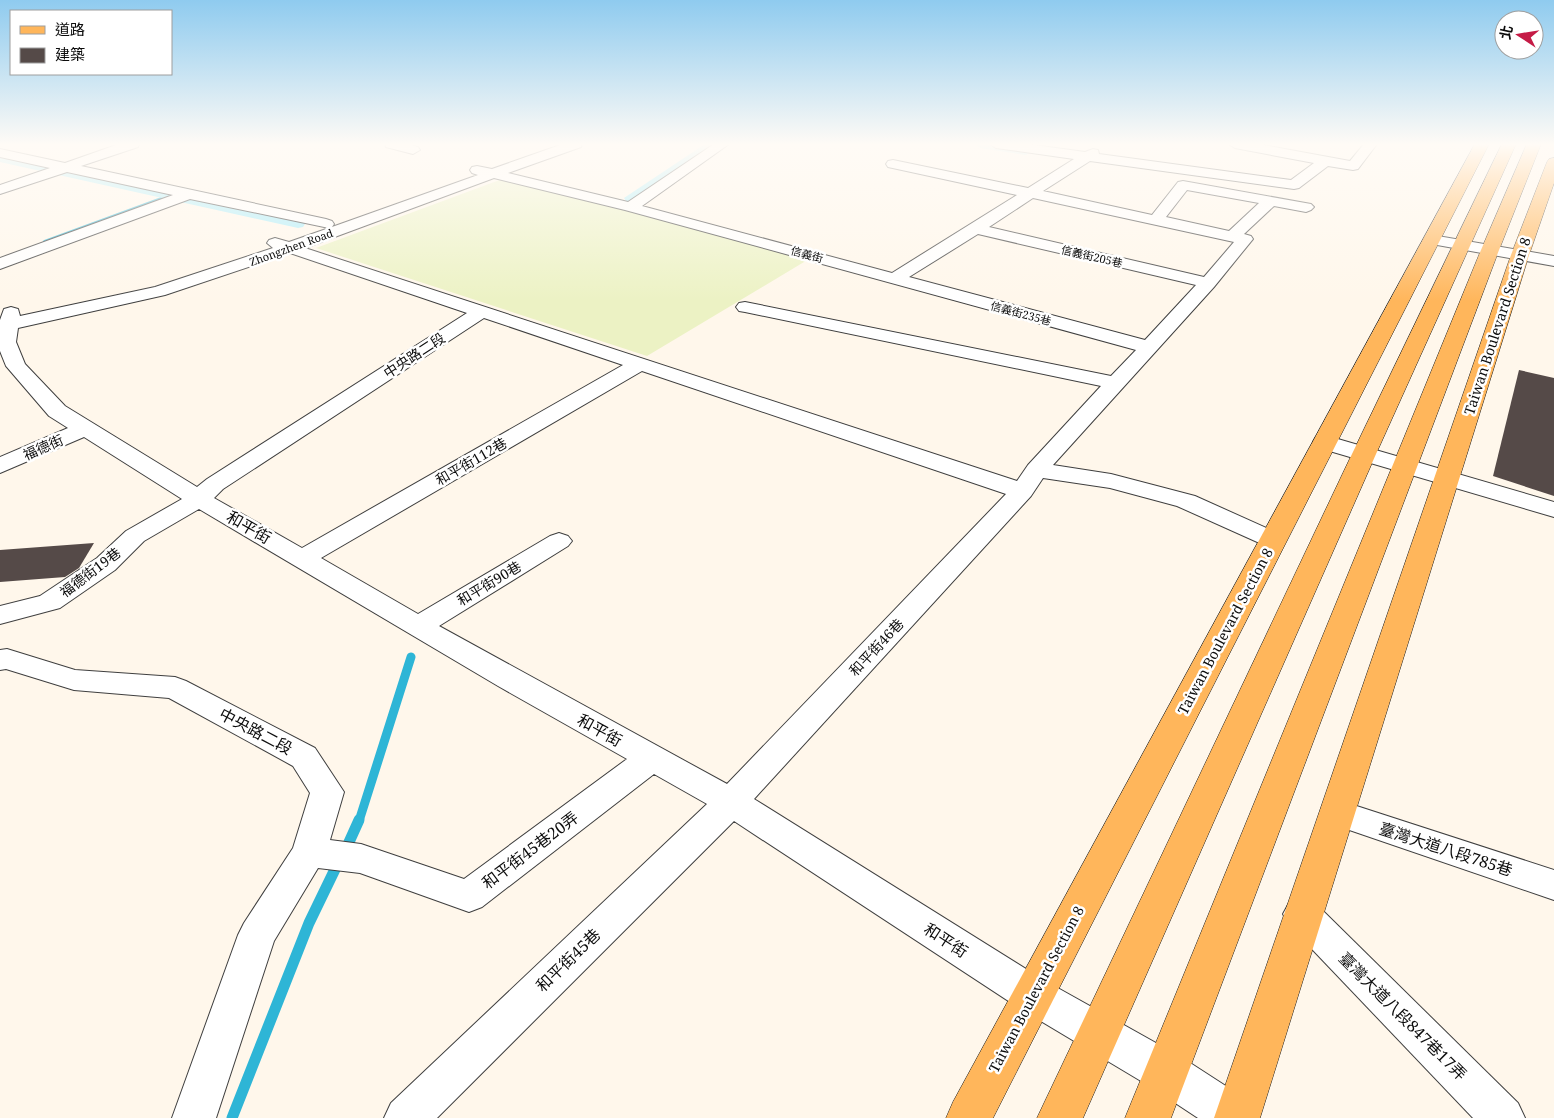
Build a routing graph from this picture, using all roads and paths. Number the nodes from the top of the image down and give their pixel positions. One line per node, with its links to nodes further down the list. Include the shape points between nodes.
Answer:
1 (184, 196): 27 (street)
2 (200, 196): 19 (street)
3 (411, 196): 19 (street, Zhongzhen Road)
4 (418, 196): 24 (street, Zhongzhen Road)
5 (585, 196): 16 (street, 信義街)
6 (646, 196): 16 (street)
7 (1023, 196): 20 (street)
8 (1049, 196): 18 (street)
9 (1176, 196): 18 (street)
10 (1244, 196): 15 (street)
11 (1463, 196): 23 (main road, Taiwan Boulevard Section 8)
12 (1475, 196): 23 (main road, Taiwan Boulevard Section 8)
13 (1520, 196): 25 (main road, Taiwan Boulevard Section 8)
14 (1536, 196): 25 (main road, Taiwan Boulevard Section 8)
15 (1270, 201): 17 (street); 21 (street)
16 (630, 207): 28 (street, 信義街)
17 (1306, 207)
18 (1160, 220): 21 (street); 22 (street)
19 (326, 224): 24 (street, Zhongzhen Road)
20 (977, 229): 28 (street); 29 (street, 信義街205巷)
21 (1233, 236): 29 (street, 和平街46巷, via 1245,239)
22 (1146, 237)
23 (1446, 242): 25 (street); 37 (main road, Taiwan Boulevard Section 8); 38 (main road, Taiwan Boulevard Section 8)
24 (281, 246): 31 (street); 32 (street, Zhongzhen Road, via 159,291)
25 (1505, 253): 26 (street); 40 (main road, Taiwan Boulevard Section 8); 41 (main road, Taiwan Boulevard Section 8)
26 (1554, 261)
27 (0, 264)
28 (896, 278): 33 (street, 信義街235巷)
29 (1208, 283): 33 (street, 和平街46巷)
30 (745, 307): 35 (street)
31 (480, 312): 34 (street); 43 (street, 中央路二段, via 215,484)
32 (4, 327): 36 (street, 和平街, via 16,366 58,411)
33 (1147, 347): 35 (street, 和平街46巷)
34 (640, 364): 42 (street); 47 (street, 和平街112巷)
35 (1115, 383): 42 (street, 和平街46巷)
36 (86, 428): 39 (street, 福德街); 43 (street, 和平街)
37 (1324, 442): 38 (street); 46 (main road, Taiwan Boulevard Section 8)
38 (1364, 454): 40 (street); 58 (main road, Taiwan Boulevard Section 8)
39 (0, 466)
40 (1405, 466): 41 (street); 59 (main road, Taiwan Boulevard Section 8)
41 (1447, 479): 44 (street); 53 (main road, Taiwan Boulevard Section 8)
42 (1029, 481): 46 (street, via 1111,481 1186,501); 52 (street, 和平街46巷)
43 (199, 499): 47 (street, 和平街); 48 (street, 福德街19巷, via 135,536 106,564 50,602)
44 (1554, 510)
45 (559, 540): 49 (street, 和平街90巷)
46 (1273, 540): 57 (main road, Taiwan Boulevard Section 8)
47 (303, 558): 49 (street, 和平街)
48 (0, 615)
49 (418, 626): 51 (street, 和平街)
50 (0, 660): 54 (street, 中央路二段, via 7,659 74,680 175,688 304,757 327,792)
51 (652, 758): 52 (street, 和平街); 54 (street, 和平街45巷20弄, via 469,896 361,859)
52 (731, 802): 57 (street, 和平街); 61 (street, 和平街45巷)
53 (1338, 813): 55 (street, 臺灣大道八段785巷); 56 (main road, Taiwan Boulevard Section 8)
54 (309, 852): 60 (street, 中央路二段, via 257,935)
55 (1554, 885)
56 (1302, 914): 65 (main road, Taiwan Boulevard Section 8); 66 (street, 臺灣大道八段847巷17弄)
57 (1033, 995): 58 (street, 和平街); 62 (main road, Taiwan Boulevard Section 8)
58 (1099, 1032): 59 (street, 和平街); 63 (main road, Taiwan Boulevard Section 8)
59 (1166, 1072): 64 (main road, Taiwan Boulevard Section 8); 65 (street, 和平街)
60 (194, 1118)
61 (406, 1118)
62 (968, 1118)
63 (1060, 1118)
64 (1148, 1118)
65 (1237, 1118)
66 (1503, 1118)

